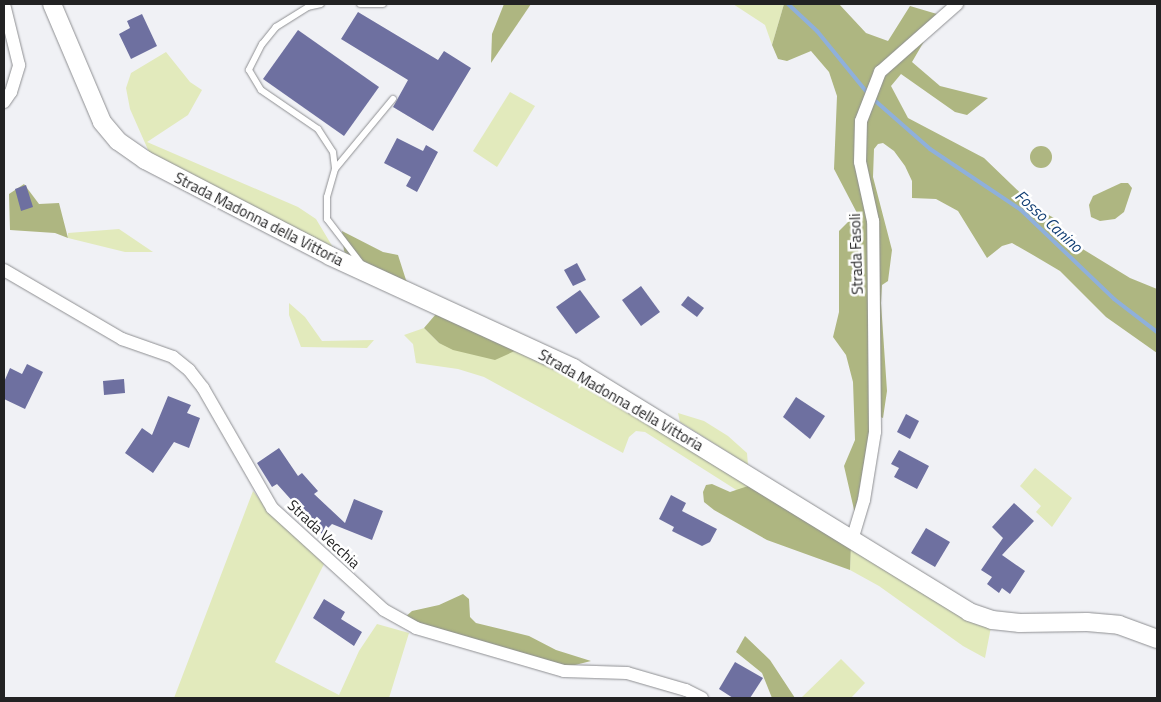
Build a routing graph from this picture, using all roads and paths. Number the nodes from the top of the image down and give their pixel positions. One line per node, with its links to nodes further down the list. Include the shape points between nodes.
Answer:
1 (4, 4): 8 (street, via 19,65 11,92)
2 (52, 4): 11 (street, Strada Madonna della Vittoria, via 94,107 118,141 186,182)
3 (321, 4): 9 (lane, via 308,7 276,27 249,70 261,90 318,129 333,152)
4 (360, 4): 5 (lane)
5 (383, 4)
6 (957, 4): 12 (street, Strada Fasoli, via 880,72 861,121 860,162 873,222 875,432 864,500)
7 (393, 99): 9 (lane)
8 (4, 102)
9 (335, 169): 11 (lane, via 327,197 327,219)
10 (4, 270): 14 (street, Strada Vecchia, via 122,339 173,357 189,370 203,388 272,508 384,610 416,628 564,671 627,673 686,690)
11 (366, 273): 12 (street, Strada Madonna della Vittoria, via 573,368)
12 (852, 540): 13 (street, Strada Madonna della Vittoria, via 969,612 992,620 1119,625)
13 (1157, 639)
14 (702, 698)

